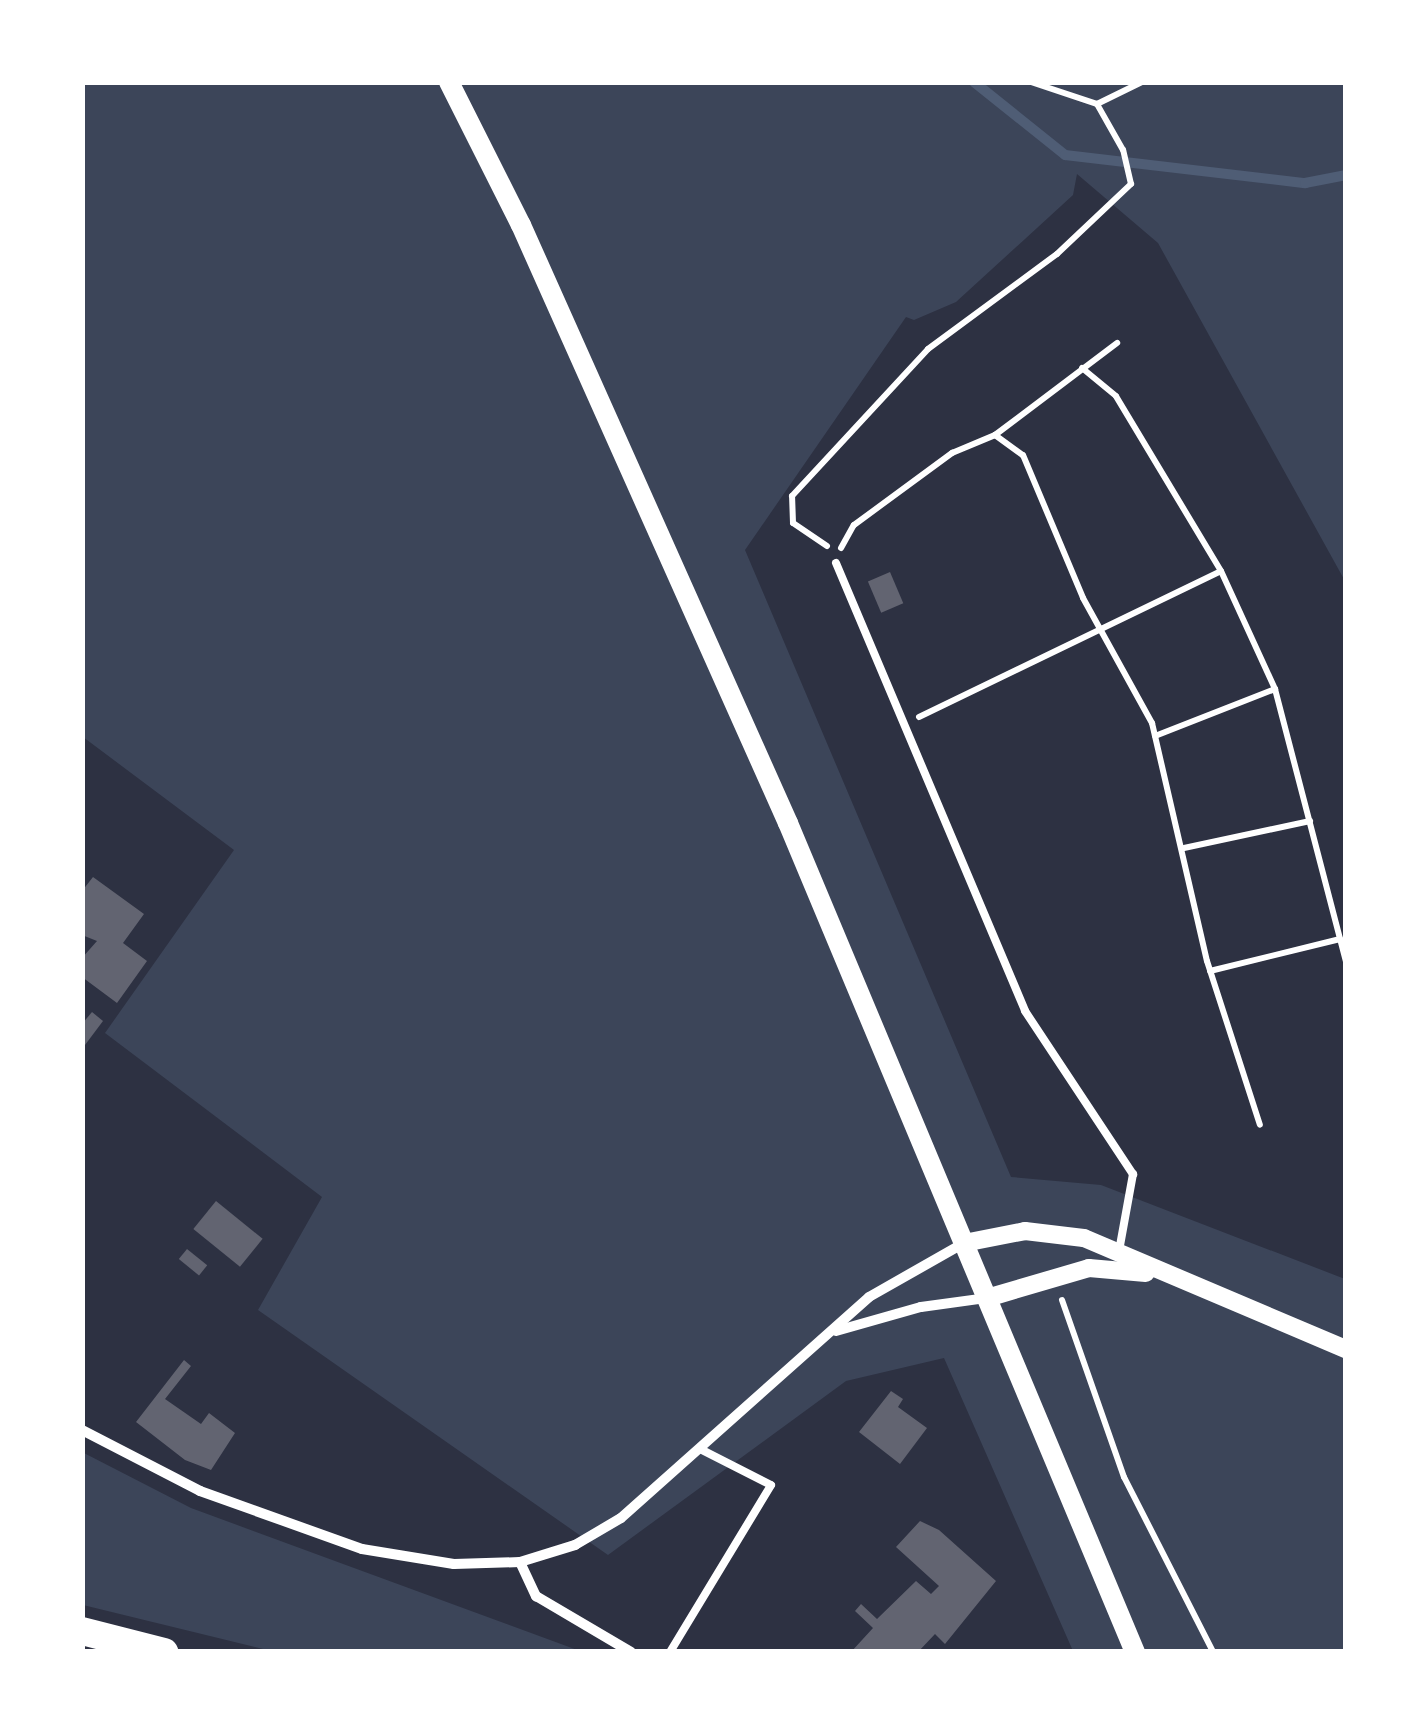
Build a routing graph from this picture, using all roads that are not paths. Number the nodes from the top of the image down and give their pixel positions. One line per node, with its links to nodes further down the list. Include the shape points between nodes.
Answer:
1 (449, 82): 3 (main road, via 772,786)
2 (836, 563): 4 (lane, via 1026,1011 1133,1174)
3 (964, 1244): 4 (street, via 1025,1232 1084,1238); 5 (main road); 6 (street, via 869,1297)
4 (1117, 1261): 5 (street); 7 (street, via 1170,1276)
5 (987, 1298): 6 (street, via 921,1306); 15 (main road)
6 (835, 1331): 9 (street)
7 (1346, 1349)
8 (83, 1432): 10 (street, via 200,1491 362,1550 454,1564)
9 (702, 1450): 10 (street, via 621,1518 575,1546); 14 (lane, via 771,1485)
10 (520, 1562): 13 (street, via 536,1596)
11 (82, 1631): 12 (highway)
12 (164, 1652)
13 (631, 1652)
14 (670, 1652)
15 (1134, 1652)

